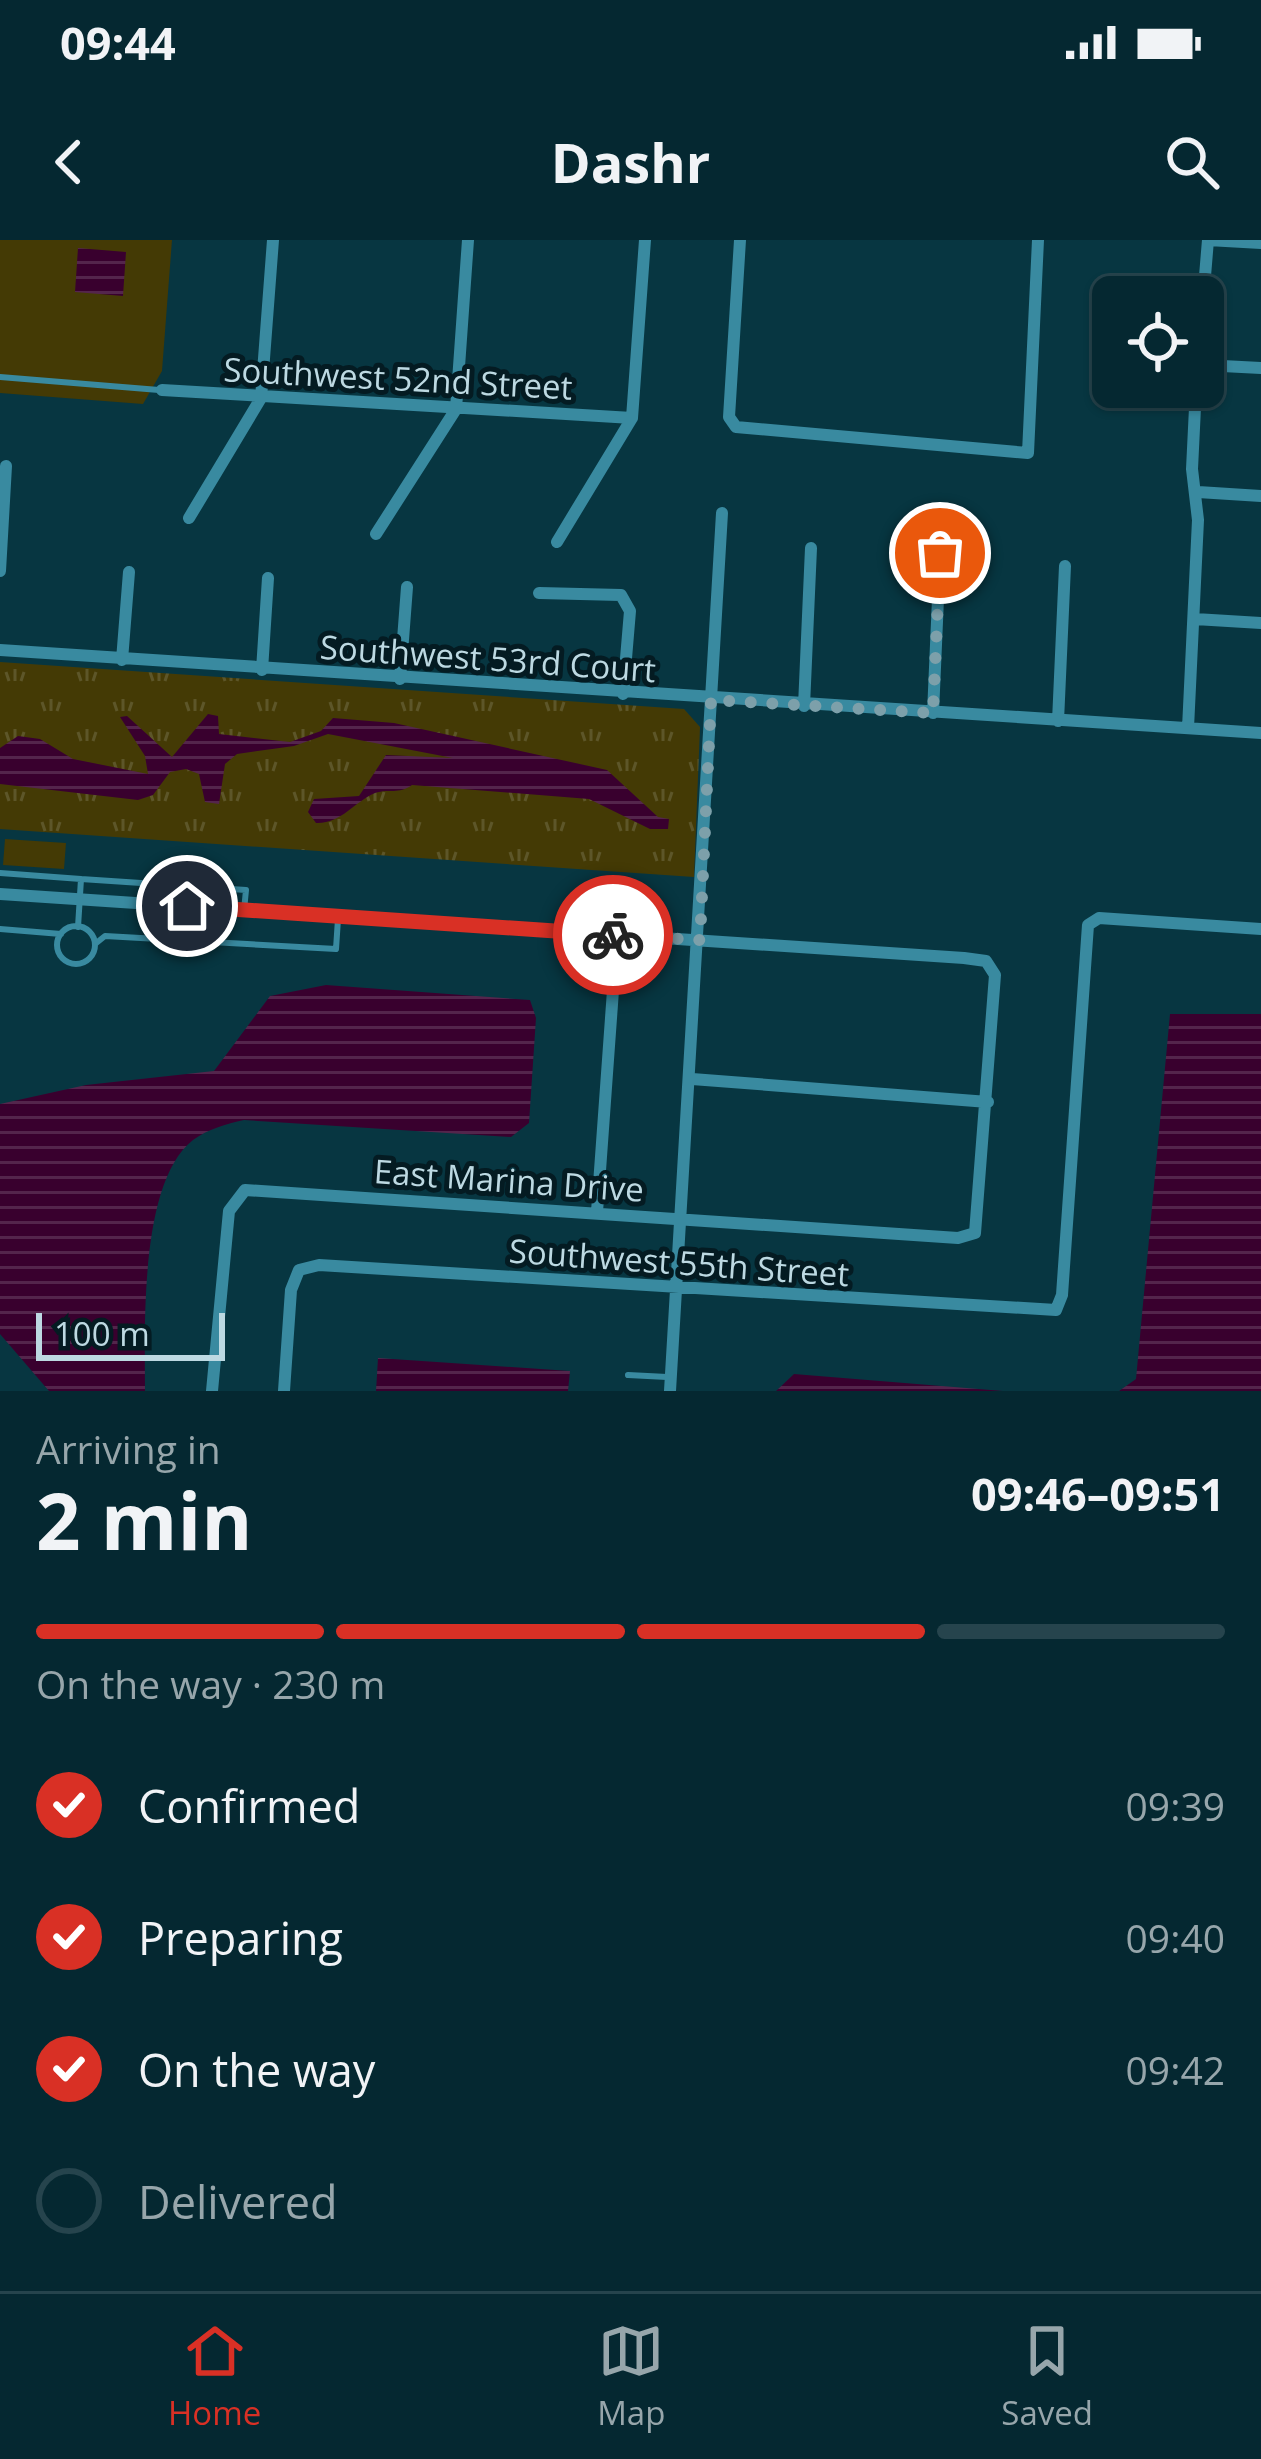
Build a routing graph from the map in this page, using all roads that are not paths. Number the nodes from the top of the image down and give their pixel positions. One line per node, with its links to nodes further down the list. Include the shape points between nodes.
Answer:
1 (273, 240): 13 (street)
2 (468, 240): 15 (street)
3 (645, 240): 16 (street)
4 (740, 240): 5 (street, via 729,417 736,427 1028,453)
5 (1038, 240)
6 (1208, 240): 7 (street); 8 (street)
7 (1261, 243)
8 (1205, 276)
9 (1224, 365): 10 (street)
10 (1261, 368)
11 (0, 376): 12 (lane)
12 (162, 390): 13 (street, Southwest 52nd Street)
13 (261, 398): 15 (street, Southwest 52nd Street); 21 (street)
14 (1195, 408): 18 (street)
15 (456, 409): 16 (street, Southwest 52nd Street); 22 (street)
16 (632, 418): 23 (street)
17 (6, 466): 26 (street)
18 (1198, 492): 19 (street); 33 (street)
19 (1261, 496)
20 (722, 513): 40 (street)
21 (189, 518)
22 (376, 534)
23 (557, 542)
24 (811, 548): 41 (street)
25 (940, 553): 42 (street)
26 (0, 562): 28 (street)
27 (1065, 566): 43 (street)
28 (0, 572)
29 (129, 572): 36 (street)
30 (268, 578): 37 (street)
31 (407, 587): 38 (street)
32 (539, 593): 39 (street, via 621,595 630,611)
33 (1195, 619): 34 (street); 44 (street)
34 (1261, 623)
35 (0, 650): 36 (street, Southwest 53rd Court)
36 (122, 660): 37 (street, Southwest 53rd Court)
37 (262, 670): 38 (street, Southwest 53rd Court)
38 (400, 679): 39 (street, Southwest 53rd Court)
39 (623, 694): 40 (street, Southwest 53rd Court)
40 (711, 700): 41 (street, Southwest 53rd Court); 57 (street)
41 (804, 706): 42 (street, Southwest 53rd Court)
42 (933, 713): 43 (street, Southwest 53rd Court)
43 (1058, 721): 44 (street, Southwest 53rd Court)
44 (1188, 728): 45 (street, Southwest 53rd Court)
45 (1261, 733)
46 (0, 873): 47 (lane)
47 (81, 879): 49 (lane); 50 (lane, via 246,890)
48 (0, 894): 49 (street)
49 (80, 899): 50 (street); 52 (lane)
50 (244, 910): 51 (street)
51 (338, 916): 56 (street); 58 (lane, via 336,949 105,936)
52 (79, 926): 55 (lane); 58 (lane)
53 (0, 929): 55 (lane)
54 (1261, 929): 63 (street, Southwest 55th Street, via 1099,918 1088,925 1056,1310)
55 (61, 934): 58 (lane, via 57,947 68,962 87,961)
56 (616, 935): 57 (street); 61 (street)
57 (700, 940): 59 (street); 60 (street, via 986,961 995,975)
58 (95, 944)
59 (692, 1079): 60 (street); 62 (street)
60 (988, 1102): 62 (street, East Marina Drive, via 975,1233)
61 (597, 1212): 62 (street, East Marina Drive); 66 (street, East Marina Drive, via 245,1190 229,1211)
62 (680, 1217): 63 (street)
63 (677, 1288): 65 (street); 67 (street, Southwest 55th Street, via 299,1270)
64 (628, 1375): 65 (lane)
65 (670, 1384)
66 (212, 1391)
67 (284, 1391)

